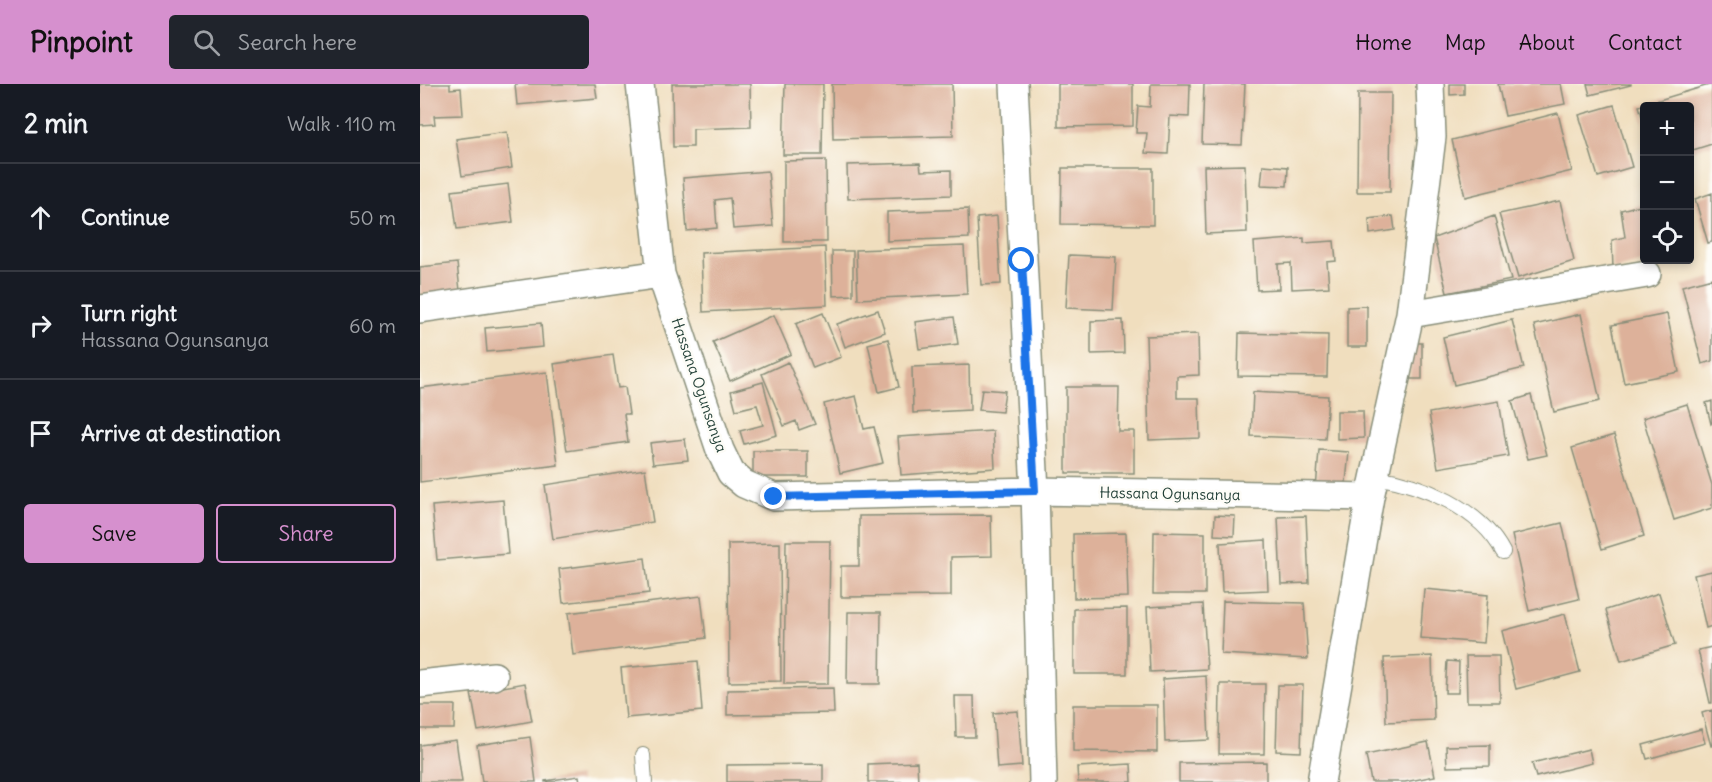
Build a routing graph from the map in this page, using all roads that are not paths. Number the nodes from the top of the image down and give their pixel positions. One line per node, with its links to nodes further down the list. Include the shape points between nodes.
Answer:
1 (640, 84): 4 (street, Hassana Ogunsanya)
2 (1014, 84): 9 (street)
3 (1430, 84): 7 (street, via 1432,137)
4 (661, 274): 6 (street); 9 (street, Hassana Ogunsanya, via 720,450 731,473 744,484 774,497)
5 (1647, 274): 7 (street)
6 (420, 309)
7 (1410, 314): 8 (street)
8 (1373, 487): 9 (street, Hassana Ogunsanya); 10 (lane, via 1402,481 1445,499 1496,537); 16 (street)
9 (1035, 491): 15 (street)
10 (1503, 552)
11 (494, 676): 12 (street)
12 (420, 684)
13 (643, 755): 14 (lane)
14 (645, 782)
15 (1043, 782)
16 (1321, 782)

